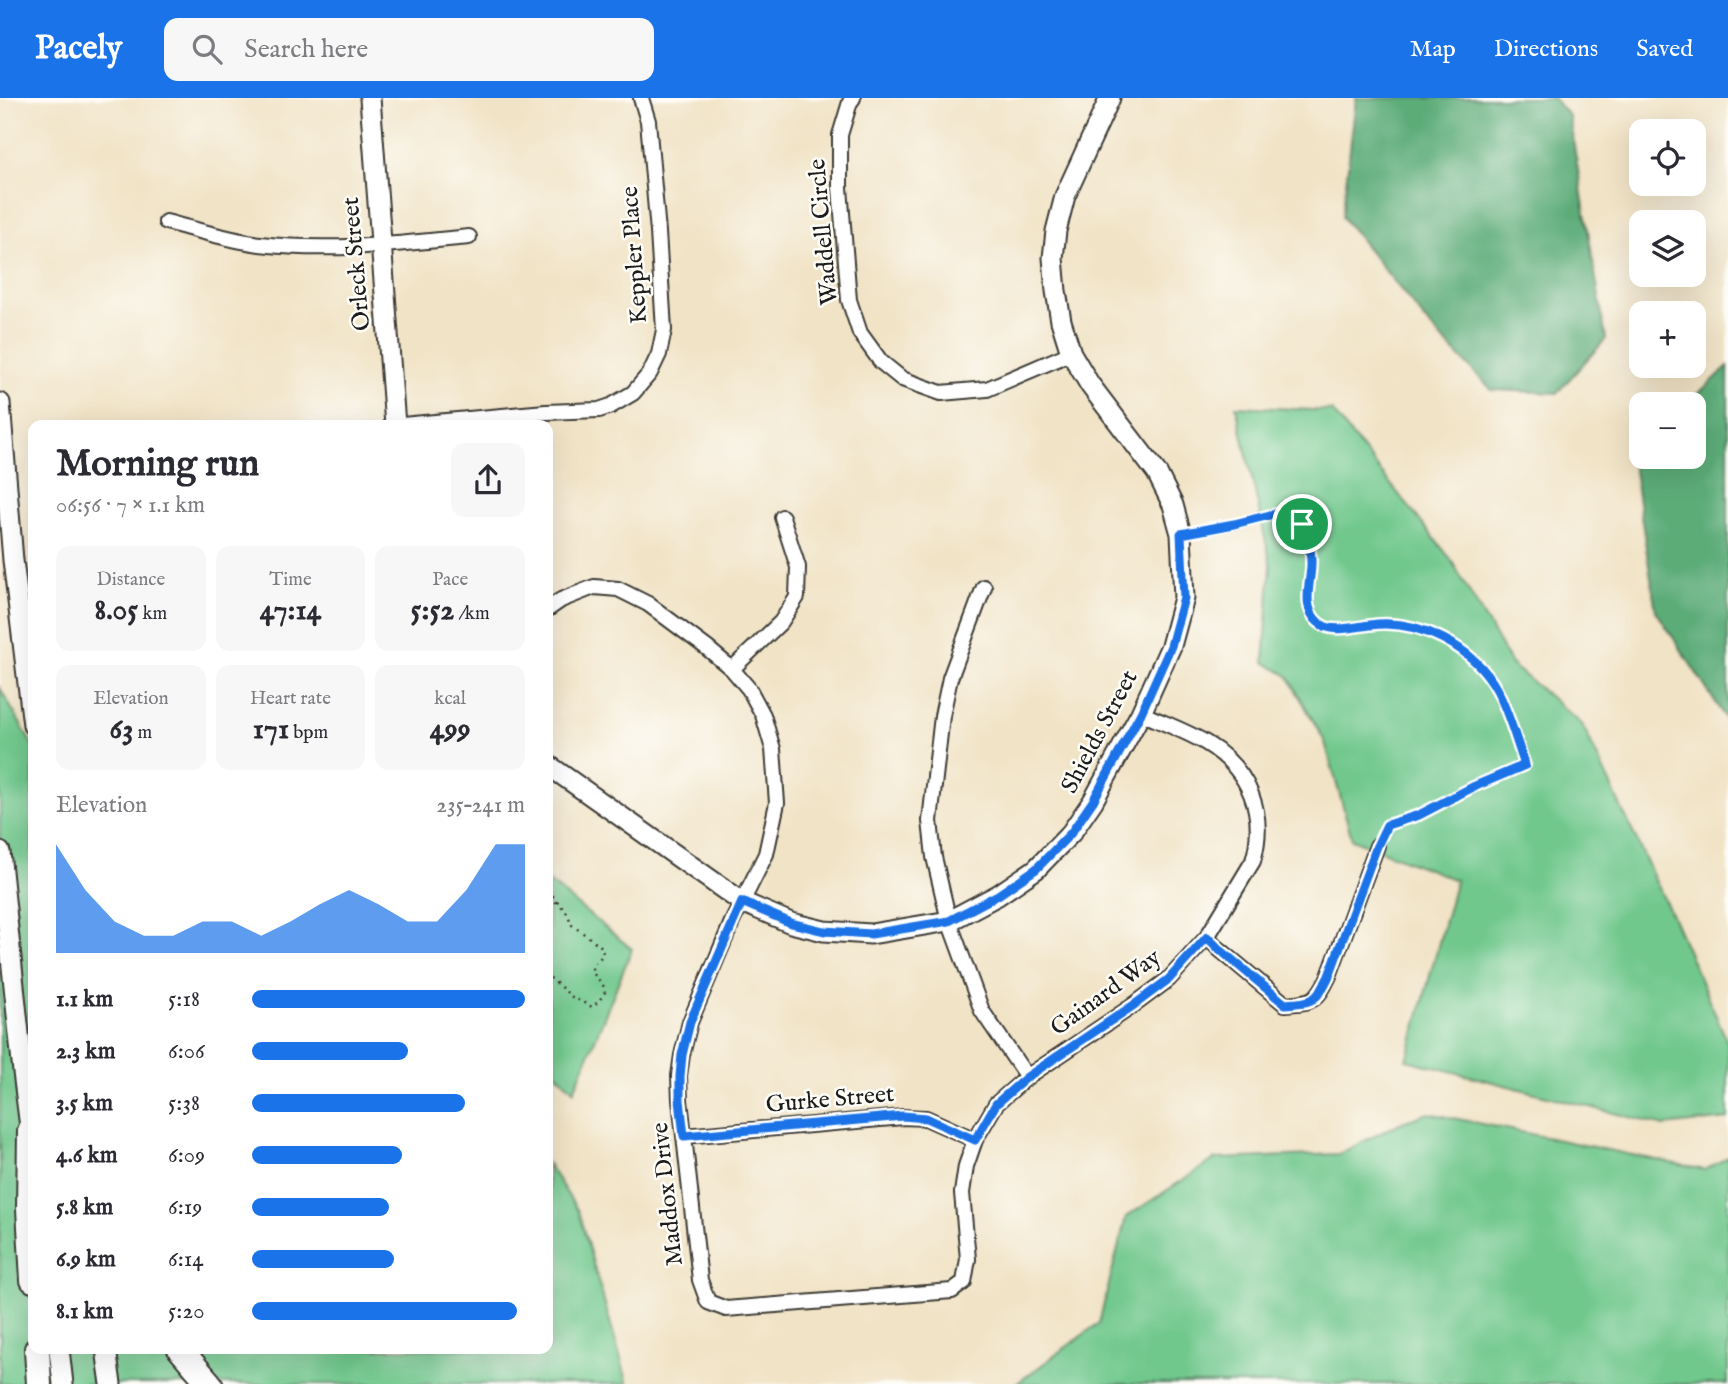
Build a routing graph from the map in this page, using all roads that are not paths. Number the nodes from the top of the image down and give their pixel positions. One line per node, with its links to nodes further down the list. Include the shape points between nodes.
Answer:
1 (370, 98): 7 (street, Orleck Street)
2 (641, 98): 11 (street, Keppler Place, via 648,121 664,330 650,373 622,400 599,410)
3 (853, 98): 8 (street, Waddell Circle, via 840,135 849,300 860,333 881,362 902,379 940,393 987,389)
4 (1104, 100): 8 (street, Shields Street, via 1065,196 1056,231 1056,291)
5 (166, 222): 7 (street, via 261,244)
6 (469, 237): 7 (street)
7 (380, 246): 10 (street, Orleck Street)
8 (1071, 353): 13 (street, Shields Street, via 1157,473)
9 (0, 403): 17 (street)
10 (396, 420)
11 (457, 420)
12 (782, 517): 16 (street, via 798,567 797,597 781,622)
13 (1181, 534): 18 (street, Shields Street, via 1184,598 1171,646); 20 (lane, via 1290,514 1302,524 1308,544 1309,610 1319,623 1333,629 1381,623 1439,636 1482,669 1495,687 1525,765 1419,815 1387,825)
14 (984, 587): 23 (street, via 950,678 930,821)
15 (553, 606): 16 (street, Maddox Drive, via 594,587 618,589 648,604)
16 (732, 669): 22 (street, Maddox Drive, via 763,715 773,749 777,803 766,854)
17 (28, 684)
18 (1141, 713): 23 (street, Shields Street, via 1071,833 1036,869); 24 (street, Gainard Way, via 1206,743 1229,761 1241,774 1258,815 1253,861)
19 (553, 769): 22 (street, Shields Street)
20 (1377, 846): 24 (street, via 1329,976 1319,995 1308,1002 1285,1004)
21 (0, 852): 26 (street)
22 (742, 902): 23 (street, Shields Street, via 824,931 871,934); 27 (street, Maddox Drive, via 690,1022 680,1076)
23 (949, 921): 25 (street, via 982,1011)
24 (1207, 937): 25 (street, Gainard Way, via 1169,979)
25 (1027, 1077): 28 (street, Gainard Way, via 996,1104)
26 (28, 1112)
27 (684, 1136): 28 (street, Gurke Street, via 903,1116 926,1118); 29 (street, Maddox Drive, via 700,1280 708,1302 726,1309)
28 (975, 1140): 29 (street, Gainard Way, via 962,1193 968,1259 964,1282 952,1291)
29 (936, 1293)
30 (37, 1354): 34 (highway)
31 (60, 1354): 35 (street)
32 (107, 1354): 36 (street)
33 (184, 1354): 37 (highway)
34 (39, 1384)
35 (64, 1384)
36 (111, 1384)
37 (210, 1384)

